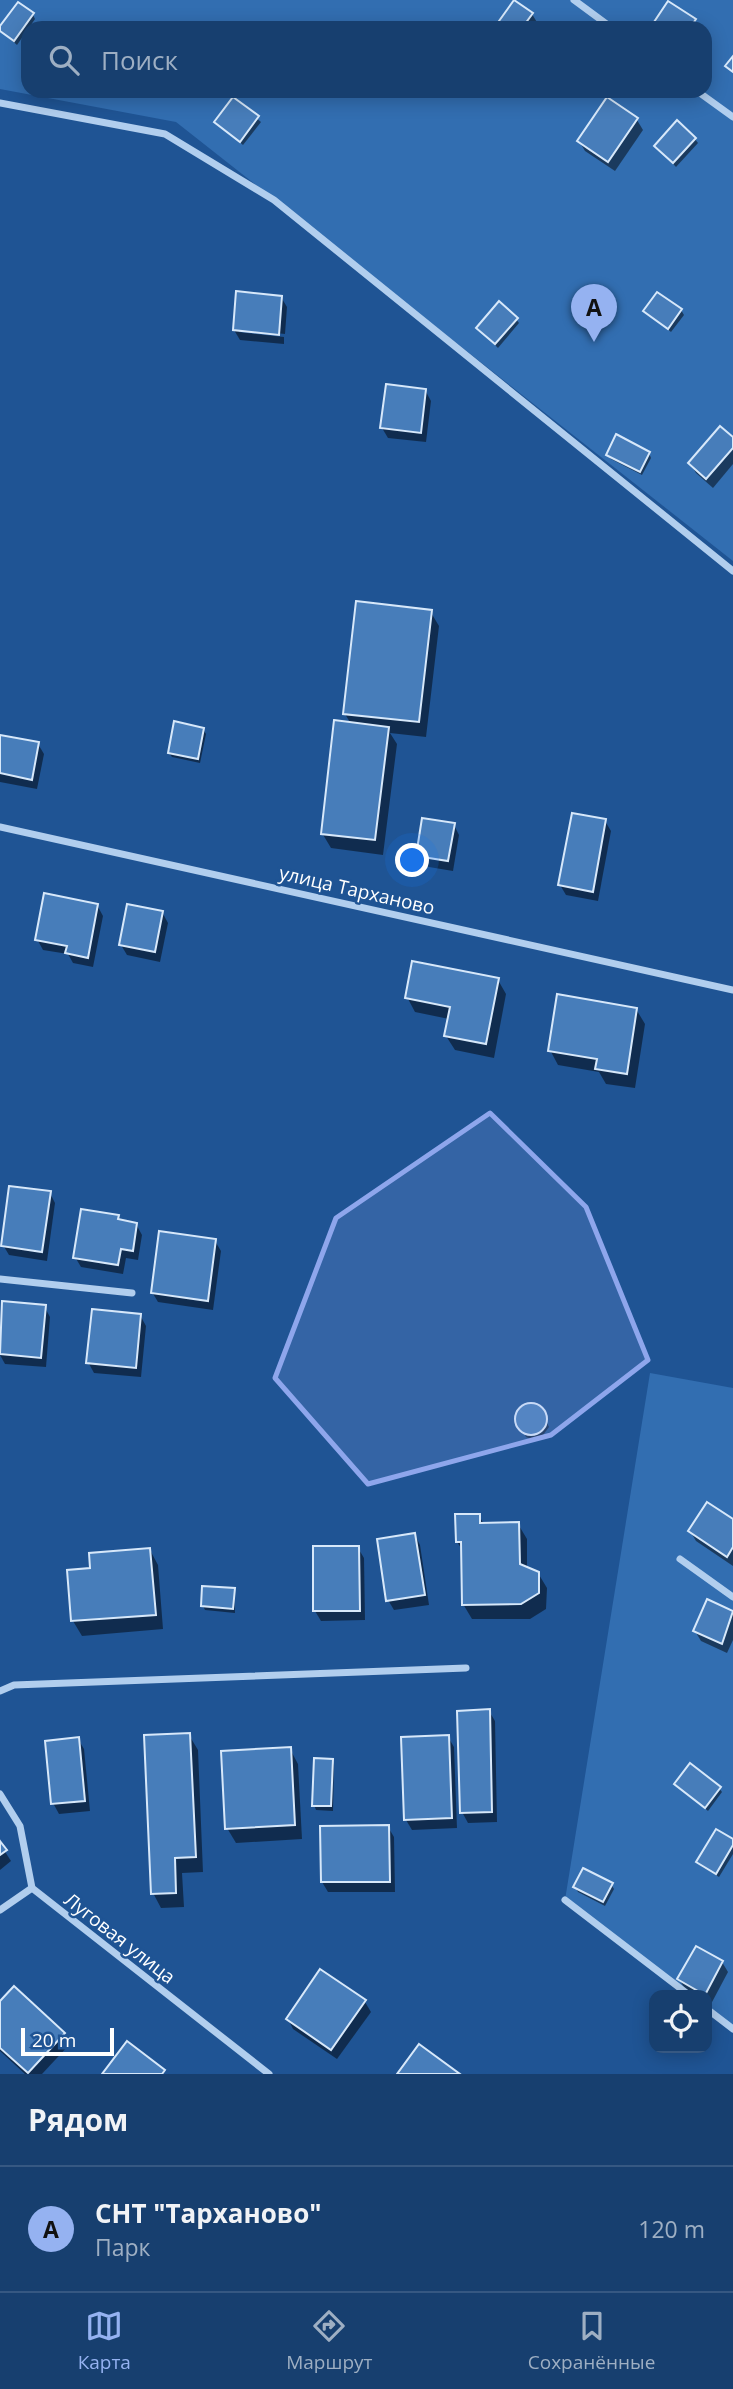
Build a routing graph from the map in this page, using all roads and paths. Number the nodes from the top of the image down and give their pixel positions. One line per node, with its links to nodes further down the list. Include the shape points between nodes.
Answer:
1 (574, 0): 2 (street)
2 (602, 21)
3 (707, 98): 5 (street)
4 (0, 103): 6 (street, via 165,134 274,200)
5 (733, 117)
6 (733, 571)
7 (0, 827): 8 (street, улица Тарханово)
8 (733, 990)
9 (0, 1279): 10 (street)
10 (132, 1293)
11 (680, 1559): 12 (street)
12 (733, 1597)
13 (466, 1668): 14 (street, via 14,1685)
14 (0, 1691)
15 (0, 1794): 16 (street, via 20,1826)
16 (32, 1888): 18 (street); 22 (street, Луговая улица)
17 (565, 1900): 19 (street)
18 (0, 1910)
19 (682, 1990)
20 (712, 2013): 21 (street)
21 (733, 2029)
22 (269, 2074)

